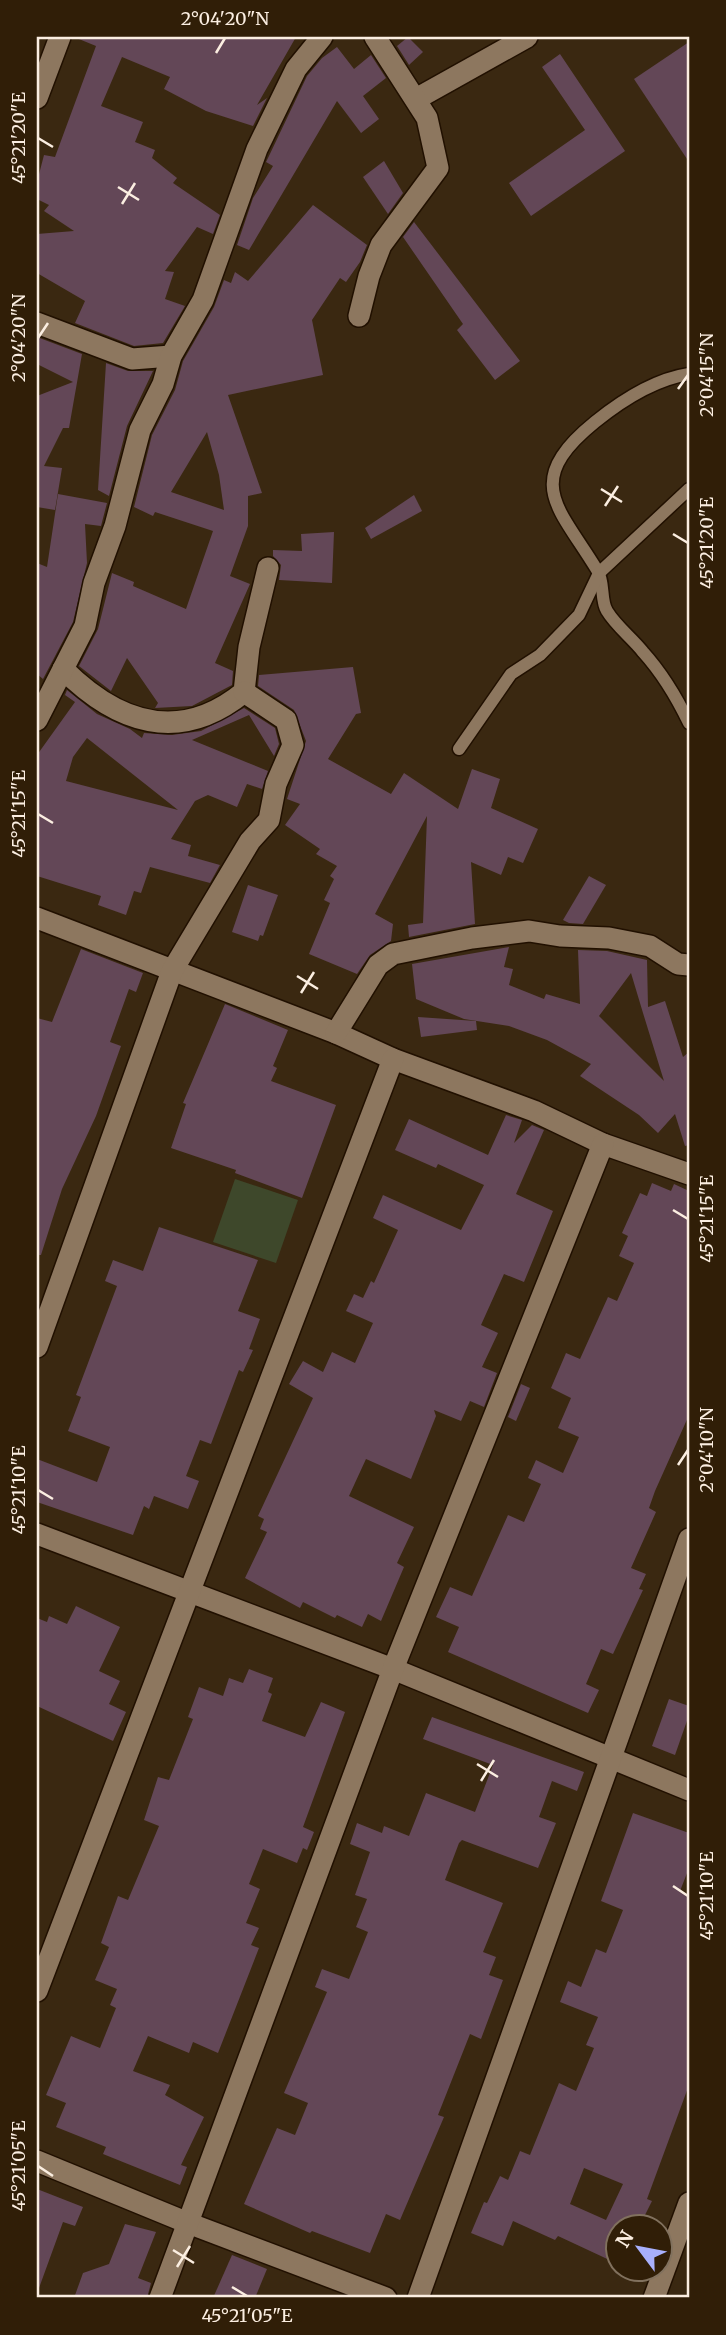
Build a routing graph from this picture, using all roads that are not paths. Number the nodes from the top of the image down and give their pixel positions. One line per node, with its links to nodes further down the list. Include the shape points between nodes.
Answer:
1 (60, 37): 5 (street)
2 (323, 37): 9 (street, via 296,69 276,105 203,300)
3 (375, 37): 6 (street)
4 (527, 37): 6 (street)
5 (37, 98)
6 (416, 99): 7 (street, via 427,118 438,168 381,245)
7 (359, 316)
8 (37, 323): 9 (street, via 132,359)
9 (171, 356): 14 (street, via 163,384 140,429 85,626)
10 (689, 374): 13 (lane, via 670,377 606,414 573,441 558,461 553,502)
11 (689, 489): 13 (lane)
12 (268, 568): 15 (street, via 248,647)
13 (599, 573): 17 (lane, via 606,610 666,681); 18 (lane, via 579,615 540,655 511,674)
14 (63, 669): 15 (street, via 85,691 149,723 177,723 226,707); 16 (street)
15 (244, 692): 21 (street, via 286,720 293,745 276,784 269,820 250,841)
16 (37, 720)
17 (689, 723)
18 (459, 749)
19 (37, 918): 21 (street)
20 (689, 965): 22 (street, via 678,964 650,946 609,938 528,931 472,937 393,954 378,965)
21 (172, 971): 22 (street); 26 (street)
22 (336, 1033): 23 (street)
23 (393, 1059): 24 (street, via 534,1111); 29 (street)
24 (603, 1144): 25 (street); 30 (street)
25 (689, 1174)
26 (37, 1347)
27 (37, 1534): 29 (street)
28 (689, 1539): 31 (street)
29 (189, 1591): 30 (street); 33 (street)
30 (393, 1669): 31 (street); 36 (street)
31 (610, 1756): 32 (street); 39 (street)
32 (689, 1790)
33 (37, 1991)
34 (37, 2161): 36 (street)
35 (689, 2203): 40 (street)
36 (188, 2223): 37 (street); 38 (street)
37 (160, 2298)
38 (386, 2298)
39 (418, 2298)
40 (654, 2298)

